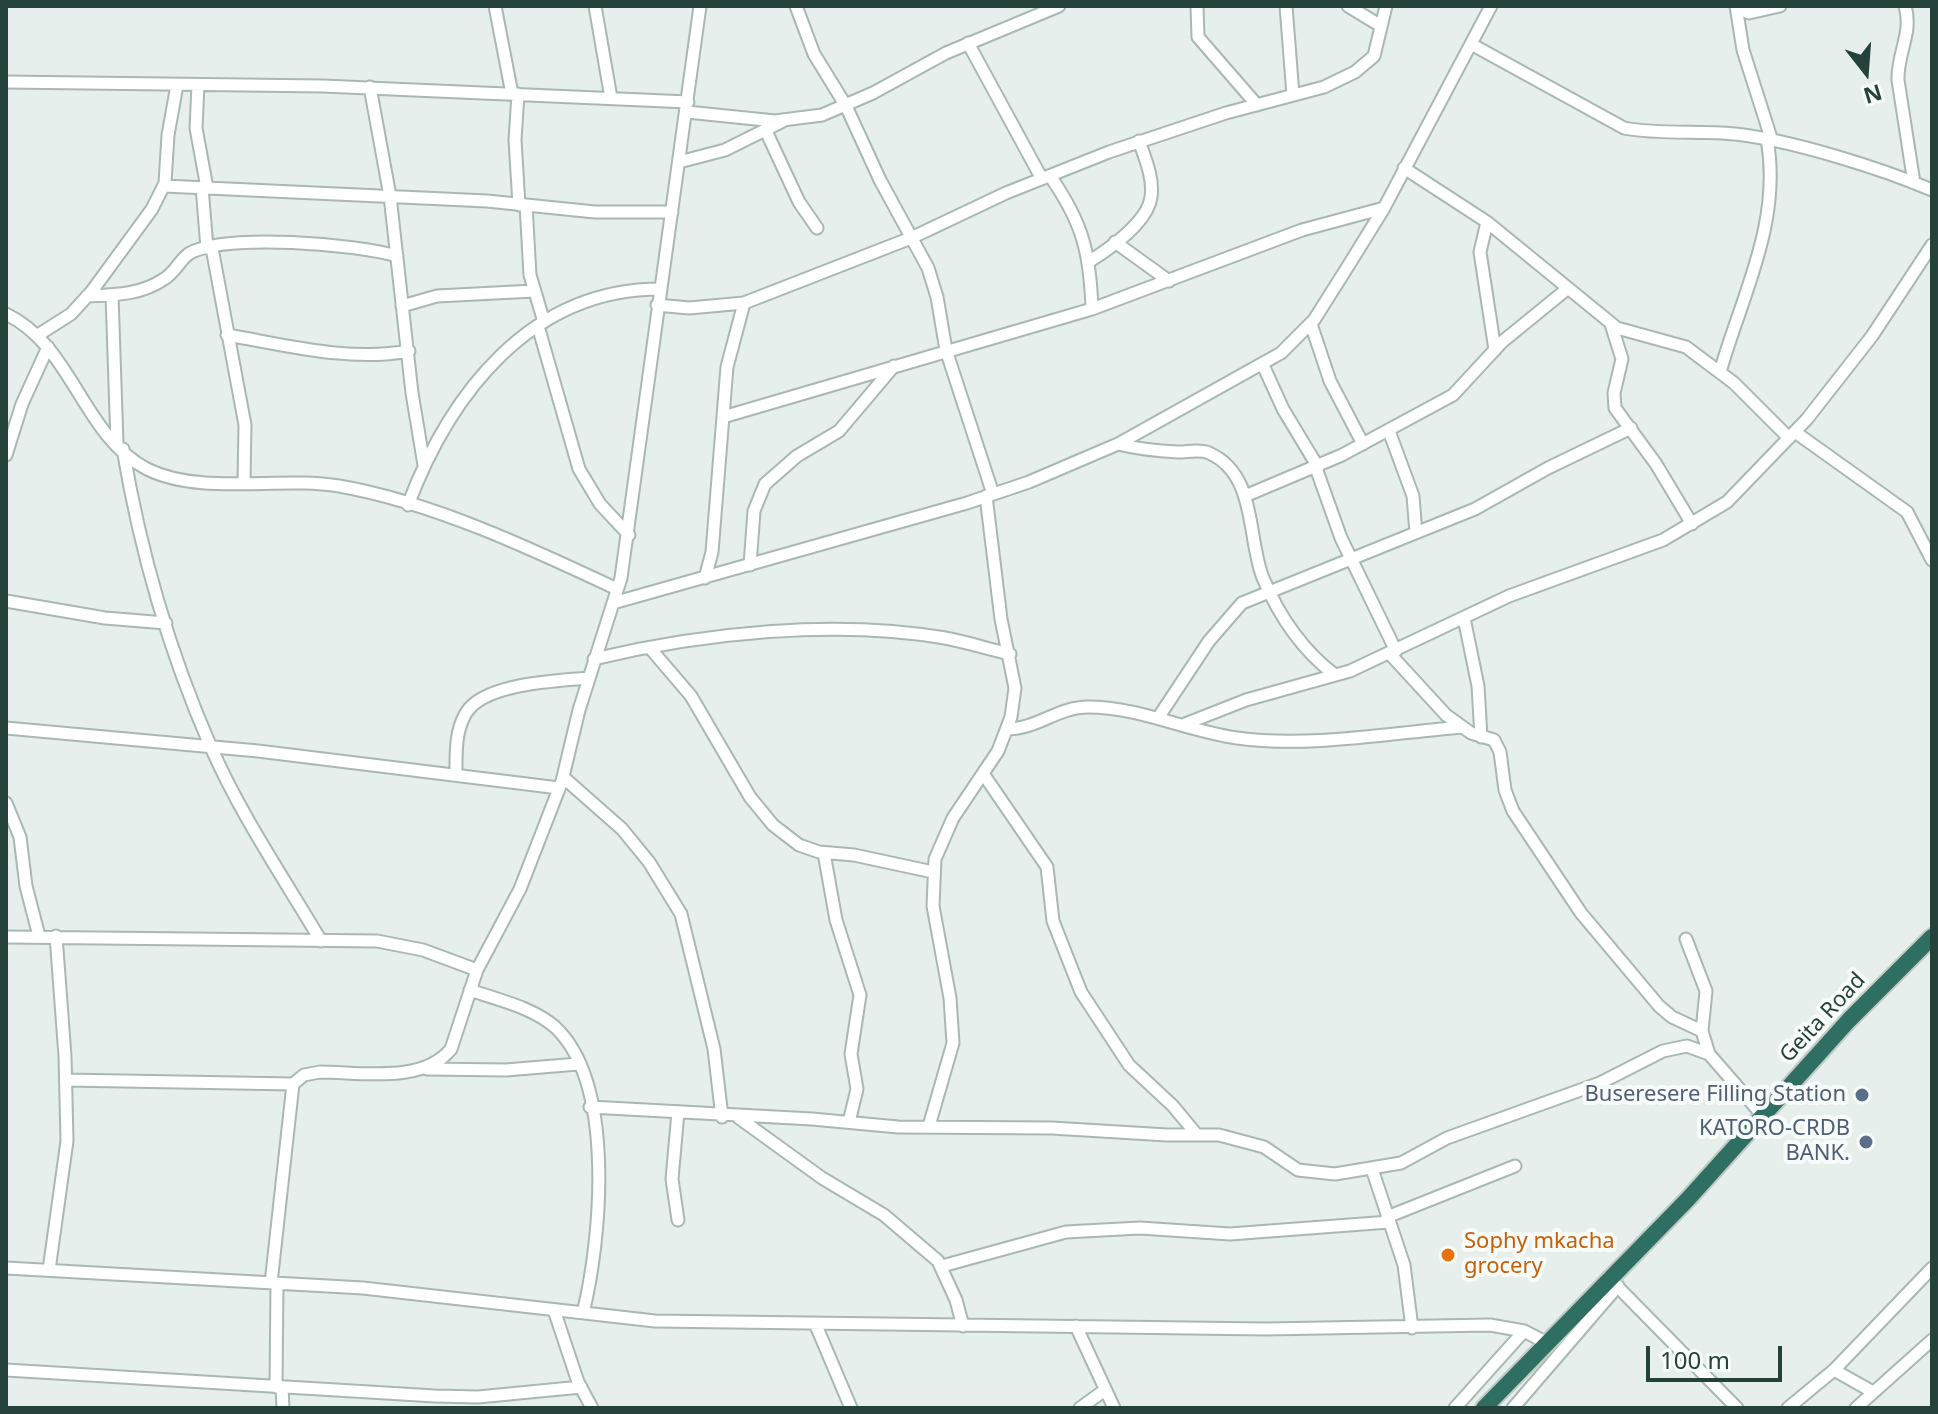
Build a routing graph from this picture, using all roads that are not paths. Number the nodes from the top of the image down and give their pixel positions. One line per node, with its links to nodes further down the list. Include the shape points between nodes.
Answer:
1 (495, 6): 21 (street)
2 (595, 6): 23 (street)
3 (700, 6): 26 (street)
4 (796, 6): 25 (street, via 814,54)
5 (1059, 6): 15 (street)
6 (1197, 6): 24 (street, via 1198,37)
7 (1286, 6): 22 (street)
8 (1348, 6): 14 (street)
9 (1386, 6): 14 (street)
10 (1491, 6): 16 (street)
11 (1736, 6): 12 (street, via 1749,13); 29 (street, via 1743,50)
12 (1780, 6)
13 (1905, 6): 34 (street, via 1909,25 1898,80)
14 (1381, 26): 22 (street, via 1374,56 1365,65 1324,87)
15 (968, 43): 25 (street); 33 (street)
16 (1471, 44): 29 (street, via 1624,128); 32 (street)
17 (6, 82): 18 (street)
18 (177, 85): 19 (street); 35 (street)
19 (198, 85): 20 (street); 36 (street, via 196,128)
20 (370, 87): 21 (street); 38 (street)
21 (515, 94): 23 (street); 39 (street)
22 (1293, 95): 24 (street)
23 (611, 98): 26 (street)
24 (1257, 105): 30 (street)
25 (846, 106): 27 (street); 44 (street)
26 (687, 107): 27 (street); 31 (street)
27 (783, 121): 28 (street)
28 (766, 131): 31 (street, via 725,150); 43 (street)
29 (1770, 140): 34 (street); 72 (street, via 1763,246)
30 (1139, 141): 33 (street); 45 (street, via 1151,198 1142,216)
31 (679, 162): 41 (street)
32 (1404, 168): 40 (street); 42 (street)
33 (1046, 177): 44 (street); 49 (street, via 1078,222)
34 (1914, 183): 37 (street)
35 (164, 186): 36 (street); 55 (street)
36 (205, 188): 38 (street); 47 (street)
37 (1932, 190)
38 (390, 196): 39 (street); 48 (street)
39 (523, 205): 41 (street); 53 (street)
40 (1384, 208): 50 (street, via 1302,230); 63 (street)
41 (672, 212): 51 (street)
42 (1487, 222): 52 (street); 68 (street, via 1480,252)
43 (817, 228)
44 (911, 238): 56 (street); 67 (street, via 928,268)
45 (1115, 242): 49 (street); 50 (street)
46 (1932, 245): 76 (street, via 1872,336)
47 (210, 248): 48 (street, via 343,245); 54 (street, via 192,252 167,278 147,289); 65 (street)
48 (397, 256): 58 (street)
49 (1090, 261): 59 (street)
50 (1169, 281): 59 (street)
51 (660, 289): 57 (street); 62 (street, via 619,292)
52 (1567, 289): 61 (street); 68 (street)
53 (534, 291): 58 (street, via 437,296); 62 (street)
54 (112, 295): 55 (street); 79 (street)
55 (87, 296): 64 (street, via 71,314)
56 (744, 303): 57 (street); 73 (street, via 727,367)
57 (657, 305): 89 (street)
58 (402, 306): 69 (street)
59 (1092, 309): 67 (street)
60 (6, 314): 64 (street)
61 (1611, 323): 72 (street, via 1686,347); 74 (street, via 1622,359 1613,403)
62 (541, 324): 81 (street, via 509,346 465,393); 89 (street, via 579,469 600,504)
63 (1311, 324): 71 (street); 78 (street, via 1330,381)
64 (38, 335): 66 (street)
65 (227, 335): 69 (street, via 345,354); 83 (street, via 245,425)
66 (48, 347): 79 (street); 80 (street)
67 (946, 350): 70 (street); 84 (street)
68 (1495, 350): 75 (street, via 1453,395)
69 (409, 351): 81 (street)
70 (894, 365): 73 (street); 92 (street, via 839,431 797,456 765,484 754,511)
71 (1263, 365): 77 (street); 82 (street)
72 (1720, 372): 76 (street)
73 (723, 417): 93 (street, via 712,552)
74 (1631, 428): 87 (street); 88 (street, via 1475,509)
75 (1389, 431): 78 (street); 88 (street, via 1413,496)
76 (1792, 435): 87 (street, via 1727,502); 91 (street, via 1907,512)
77 (1118, 444): 84 (street); 85 (street, via 1209,453 1236,478)
78 (1363, 444): 82 (street)
79 (120, 446): 83 (street, via 147,469 185,480); 99 (street, via 135,521)
80 (6, 455)
81 (424, 465): 86 (street)
82 (1317, 467): 85 (street); 90 (street)
83 (244, 482): 86 (street, via 339,486)
84 (989, 495): 92 (street); 102 (street, via 1001,619)
85 (1245, 496): 95 (street, via 1254,550)
86 (408, 505): 94 (street)
87 (1692, 524): 98 (street)
88 (1416, 533): 90 (street)
89 (629, 535): 94 (street)
90 (1352, 559): 95 (street); 101 (street)
91 (1932, 560)
92 (750, 565): 93 (street)
93 (705, 578): 97 (street)
94 (617, 589): 97 (street)
95 (1270, 592): 104 (street, via 1303,647); 106 (street, via 1232,610)
96 (6, 601): 99 (street)
97 (613, 603): 103 (street)
98 (1464, 618): 101 (street); 111 (street, via 1478,686)
99 (166, 623): 112 (street)
100 (650, 648): 102 (street, via 752,634 854,631 946,638); 103 (street); 117 (street, via 691,696 750,797 773,825 799,845)
101 (1393, 652): 104 (street); 108 (street, via 1414,683)
102 (1010, 654): 110 (street, via 1015,688)
103 (594, 659): 105 (street)
104 (1335, 675): 107 (street)
105 (589, 678): 113 (street, via 535,683 471,705 458,731); 115 (street)
106 (1158, 718): 107 (street); 110 (street, via 1087,707)
107 (1185, 724): 108 (street, via 1237,738 1302,741)
108 (1462, 727): 111 (street)
109 (6, 728): 112 (street)
110 (1007, 729): 114 (street)
111 (1481, 737): 127 (street, via 1497,745 1513,811 1581,913 1659,1006)
112 (210, 746): 113 (street); 124 (street)
113 (456, 774): 115 (street)
114 (984, 775): 118 (street, via 953,818); 140 (street, via 1047,867 1053,921 1081,992 1129,1065)
115 (561, 782): 125 (street, via 520,889); 136 (street, via 622,829 681,914 714,1049)
116 (6, 803): 119 (street, via 20,837)
117 (824, 853): 118 (street); 138 (street, via 836,920 860,995 851,1054 857,1089)
118 (933, 872): 139 (street, via 953,1043)
119 (39, 936): 120 (street); 121 (street)
120 (56, 936): 124 (street); 131 (street)
121 (6, 937)
122 (1932, 937): 135 (highway, Geita Road)
123 (1686, 939): 127 (street, via 1706,991)
124 (321, 941): 125 (street, via 377,941 423,950)
125 (477, 970): 126 (street)
126 (470, 990): 129 (street, via 542,1018 556,1028); 130 (street, via 451,1049)
127 (1702, 1031): 128 (street)
128 (1709, 1054): 135 (street); 142 (street, via 1687,1046 1663,1051 1586,1089 1447,1138 1401,1163)
129 (578, 1064): 130 (street); 133 (street)
130 (425, 1069): 132 (street, via 320,1072)
131 (66, 1080): 132 (street); 148 (street, via 67,1141)
132 (293, 1084): 150 (street)
133 (590, 1107): 134 (street); 152 (street, via 600,1203)
134 (678, 1112): 136 (street); 143 (street, via 672,1179)
135 (1763, 1116): 149 (highway, Geita Road)
136 (722, 1117): 137 (street)
137 (739, 1117): 138 (street); 145 (street, via 822,1178 884,1215)
138 (849, 1122): 139 (street)
139 (929, 1126): 140 (street)
140 (1197, 1135): 142 (street, via 1249,1141 1298,1170 1335,1174)
141 (1515, 1166): 144 (street)
142 (1372, 1169): 144 (street)
143 (678, 1220)
144 (1388, 1220): 145 (street, via 1230,1234 1140,1228 1066,1232); 156 (street, via 1404,1265)
145 (942, 1266): 154 (street)
146 (6, 1268): 148 (street)
147 (1932, 1268): 161 (street)
148 (49, 1270): 150 (street)
149 (1613, 1282): 159 (highway, Geita Road); 173 (street); 174 (street)
150 (274, 1283): 151 (street); 162 (street)
151 (554, 1310): 152 (street); 163 (street)
152 (583, 1313): 153 (street, via 655,1321)
153 (815, 1323): 154 (street); 168 (street)
154 (963, 1326): 155 (street)
155 (1076, 1326): 156 (street); 164 (street)
156 (1412, 1328): 157 (street, via 1490,1325)
157 (1524, 1331): 159 (street); 171 (street)
158 (1932, 1340): 165 (street)
159 (1547, 1343): 172 (highway, Geita Road)
160 (6, 1370): 162 (street)
161 (1834, 1370): 165 (street); 175 (street)
162 (279, 1387): 163 (street, via 478,1397); 166 (street)
163 (581, 1387): 167 (street)
164 (1105, 1390): 169 (street); 170 (street)
165 (1873, 1392): 176 (street)
166 (283, 1408)
167 (592, 1408)
168 (851, 1408)
169 (1080, 1408)
170 (1114, 1408)
171 (1455, 1408)
172 (1484, 1408)
173 (1513, 1408)
174 (1737, 1408)
175 (1788, 1408)
176 (1856, 1408)

